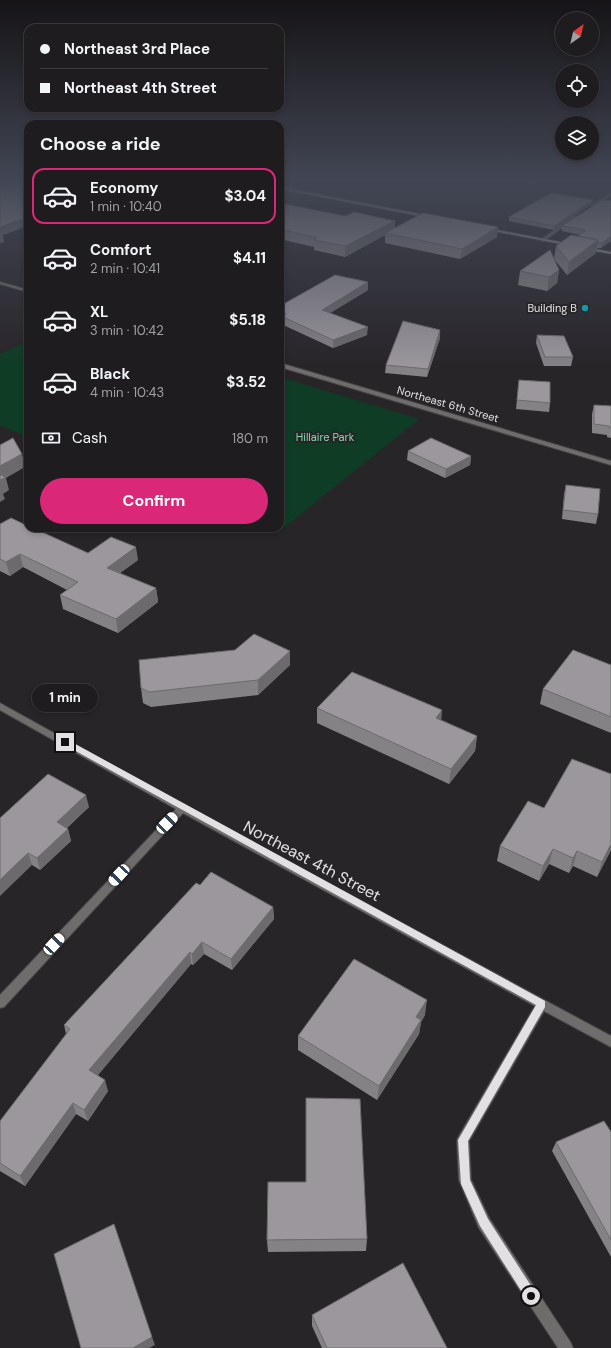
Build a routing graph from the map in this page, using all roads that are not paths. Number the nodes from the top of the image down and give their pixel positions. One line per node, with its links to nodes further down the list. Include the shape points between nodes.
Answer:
1 (553, 242): 2 (main road)
2 (576, 246)
3 (583, 248): 4 (main road)
4 (611, 253)
5 (0, 283): 6 (street)
6 (24, 291)
7 (284, 366): 8 (street, Northeast 6th Street)
8 (611, 463)
9 (0, 706): 10 (street, Northeast 4th Street)
10 (182, 808): 11 (street); 12 (street, Northeast 4th Street)
11 (0, 1003)
12 (542, 1004): 13 (street, Northeast 4th Street); 14 (street, via 463,1140 465,1180 484,1223)
13 (611, 1042)
14 (566, 1348)

